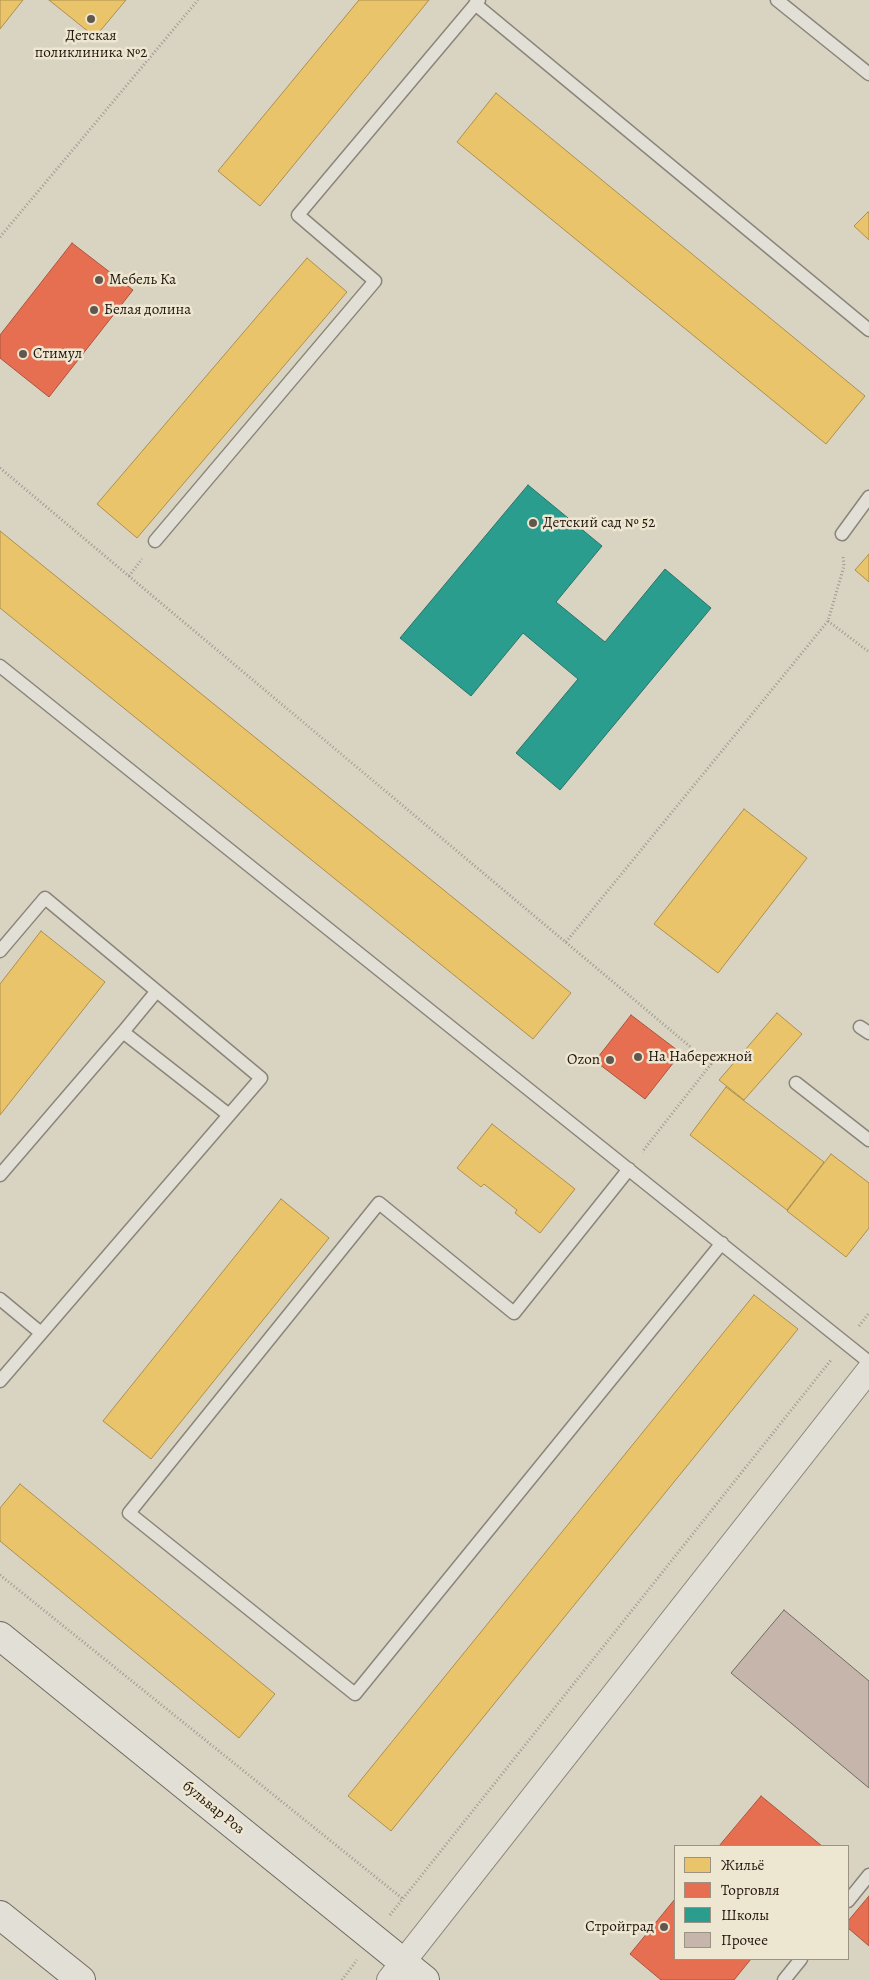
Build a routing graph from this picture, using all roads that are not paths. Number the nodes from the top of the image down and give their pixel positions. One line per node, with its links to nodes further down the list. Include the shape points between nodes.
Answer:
1 (777, 0): 3 (lane)
2 (477, 2): 4 (lane); 7 (lane, via 298,215 375,281)
3 (869, 74)
4 (869, 330)
5 (869, 496): 6 (lane)
6 (842, 534)
7 (155, 541)
8 (0, 666): 15 (lane)
9 (0, 951): 10 (lane, via 44,898)
10 (156, 992): 11 (lane); 13 (lane, via 261,1078)
11 (123, 1032): 13 (lane); 16 (lane)
12 (796, 1082): 14 (lane)
13 (229, 1115): 19 (lane)
14 (869, 1140)
15 (630, 1169): 17 (lane); 17 (lane, via 514,1312 378,1203 129,1513 355,1694)
16 (0, 1175)
17 (722, 1243): 20 (lane)
18 (0, 1299): 19 (lane)
19 (41, 1333): 22 (lane)
20 (869, 1362)
21 (869, 1370): 28 (street)
22 (0, 1381)
23 (0, 1636): 28 (street, бульвар Роз, via 373,1938)
24 (869, 1875): 25 (lane)
25 (849, 1900)
26 (0, 1915): 29 (street)
27 (800, 1960): 31 (lane)
28 (396, 1971): 30 (street, бульвар Роз)
29 (81, 1980)
30 (425, 1980)
31 (784, 1980)

